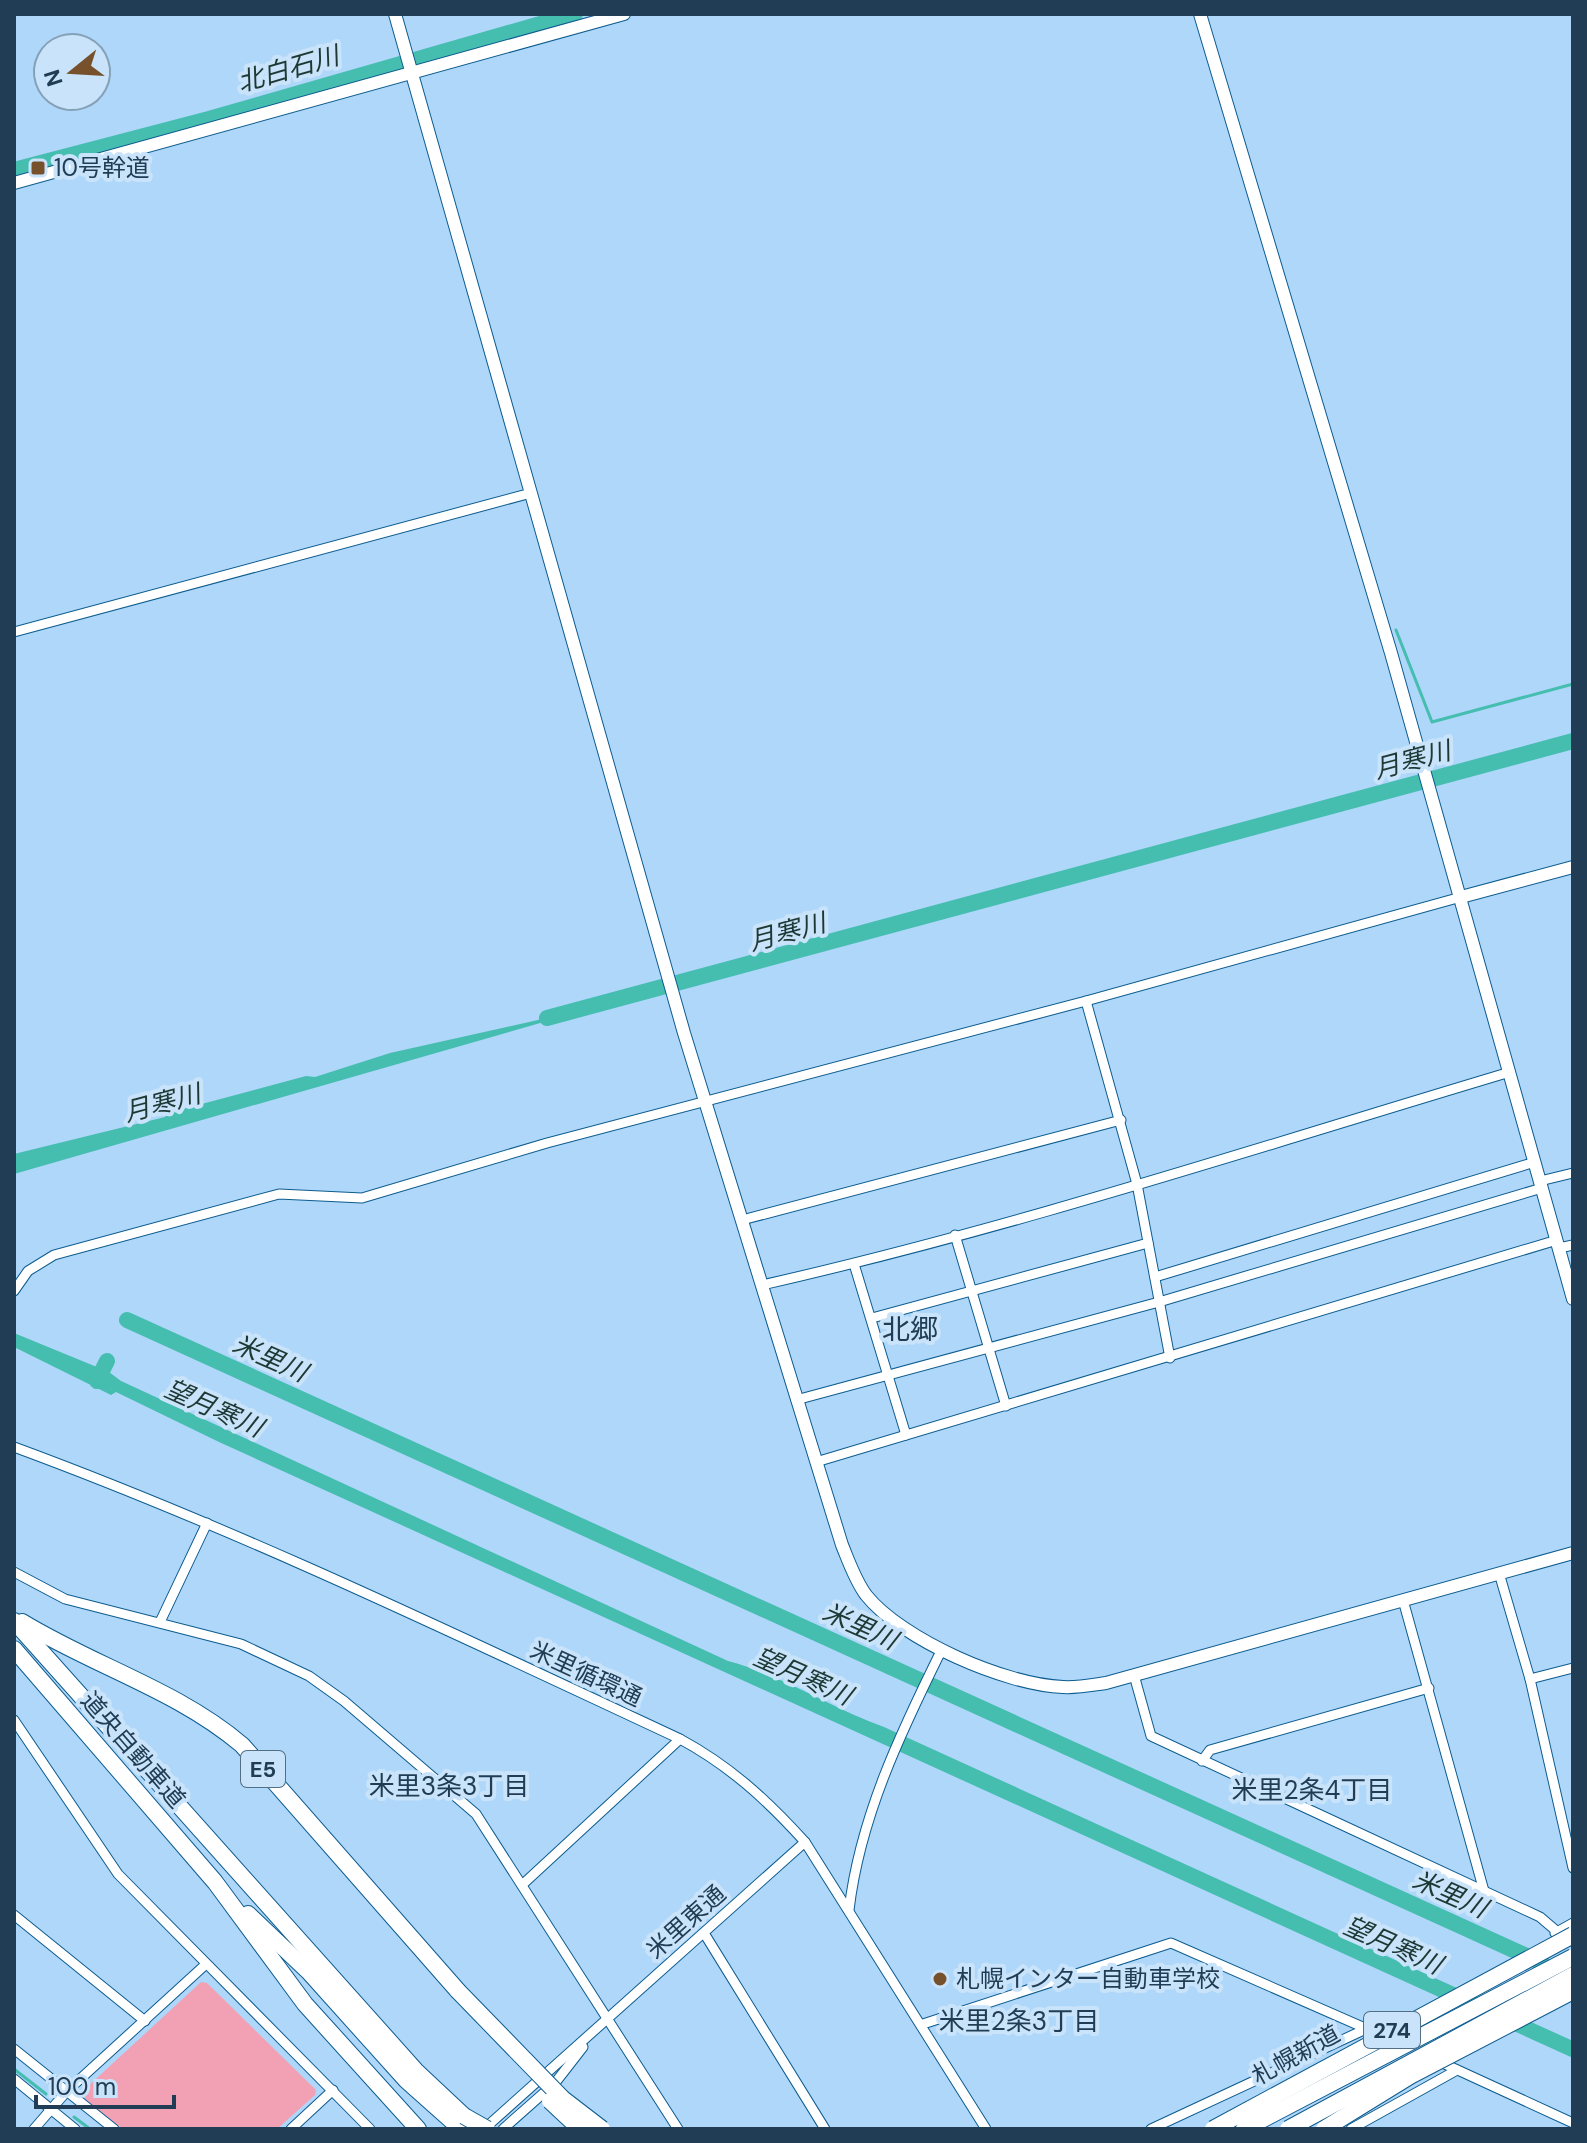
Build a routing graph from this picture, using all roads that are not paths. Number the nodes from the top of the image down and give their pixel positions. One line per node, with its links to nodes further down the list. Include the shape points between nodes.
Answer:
1 (395, 14): 4 (street)
2 (624, 14): 4 (street)
3 (1200, 14): 9 (street)
4 (410, 69): 5 (street); 6 (street)
5 (14, 183)
6 (531, 493): 7 (street); 12 (street)
7 (14, 632)
8 (1573, 867): 9 (street)
9 (1461, 897): 10 (street); 11 (street)
10 (1086, 1001): 12 (street); 13 (street)
11 (1510, 1072): 14 (street); 16 (street)
12 (704, 1101): 18 (street); 26 (street, via 362,1198 279,1194 54,1255 28,1271)
13 (1121, 1120): 16 (street); 18 (street)
14 (1535, 1162): 17 (street); 24 (street)
15 (1573, 1173): 17 (street)
16 (1137, 1184): 19 (street); 20 (street)
17 (1541, 1185): 21 (street); 29 (street)
18 (742, 1220): 25 (street)
19 (955, 1235): 23 (street); 27 (street)
20 (1148, 1243): 24 (street); 27 (street)
21 (1558, 1244): 22 (street); 28 (street); 32 (street)
22 (1573, 1245)
23 (854, 1264): 25 (street); 30 (street)
24 (1155, 1277): 29 (street)
25 (762, 1285): 34 (street)
26 (14, 1290)
27 (972, 1291): 30 (street); 31 (street)
28 (1573, 1299)
29 (1159, 1302): 31 (street); 32 (street)
30 (872, 1318): 33 (street)
31 (989, 1350): 33 (street); 35 (street)
32 (1170, 1358): 35 (street)
33 (888, 1374): 34 (street); 36 (street)
34 (796, 1400): 38 (street)
35 (1006, 1406): 36 (street)
36 (906, 1435): 38 (street)
37 (14, 1447): 39 (street, 米里循環通)
38 (816, 1462): 47 (street, via 842,1545 867,1595 901,1626)
39 (207, 1523): 45 (street); 54 (street, 米里循環通)
40 (1573, 1553): 42 (street)
41 (14, 1572): 45 (street, via 65,1599)
42 (1499, 1573): 43 (street); 50 (street)
43 (1403, 1600): 49 (street); 51 (street)
44 (14, 1619): 75 (highway, E5, via 209,1717 242,1745); 90 (highway, E5)
45 (160, 1622): 62 (street, via 241,1644 321,1685 476,1814)
46 (14, 1649): 61 (highway, 道央自動車道)
47 (942, 1649): 49 (street, via 1026,1682 1064,1688); 64 (street, via 864,1830)
48 (1573, 1668): 50 (street)
49 (1134, 1675): 56 (street, via 1151,1736)
50 (1530, 1679): 58 (street)
51 (1429, 1688): 56 (street, via 1210,1750); 63 (street)
52 (14, 1720): 53 (street)
53 (23, 1736): 55 (street); 72 (street, via 118,1874)
54 (680, 1739): 59 (street, 米里循環通, via 734,1772); 62 (street)
55 (14, 1745)
56 (1202, 1761): 63 (street)
57 (1573, 1828): 58 (street)
58 (1562, 1831): 60 (street)
59 (805, 1842): 64 (street, 米里循環通); 67 (street, 米里東通)
60 (1573, 1868)
61 (215, 1882): 86 (highway, via 305,2004); 90 (highway, via 309,1972 406,2080)
62 (522, 1885): 76 (street)
63 (1484, 1891): 68 (street, via 1540,1917)
64 (849, 1910): 78 (street, 米里循環通)
65 (14, 1915): 77 (street)
66 (1573, 1923): 68 (street)
67 (704, 1933): 76 (street, 米里東通); 103 (street)
68 (1555, 1933): 70 (street)
69 (1573, 1935): 87 (highway, 札幌新道 / 274, bridge)
70 (1573, 1944)
71 (1573, 1957): 108 (highway, bridge)
72 (205, 1965): 77 (street); 84 (street)
73 (1573, 1975): 109 (highway, bridge)
74 (1573, 1991): 110 (highway, 274, bridge, via 1410,2076)
75 (462, 1997): 101 (highway, bridge); 102 (highway, E5, bridge, via 563,2099)
76 (607, 2020): 80 (street, 米里東通); 91 (street)
77 (145, 2021): 85 (street)
78 (923, 2024): 79 (street, via 1171,1943); 104 (street, 米里循環通)
79 (1368, 2028): 82 (street); 105 (street)
80 (595, 2032): 99 (street, 米里東通); 100 (street, 米里東通, via 555,2083)
81 (14, 2049): 85 (street)
82 (1457, 2070): 89 (street); 111 (street)
83 (14, 2079): 88 (street)
84 (333, 2090): 95 (street); 96 (street)
85 (67, 2091): 88 (street); 94 (street)
86 (385, 2097): 97 (highway); 98 (highway)
87 (1271, 2097): 106 (highway, bridge); 107 (highway, 札幌新道 / 274, bridge)
88 (50, 2109): 92 (street); 93 (street)
89 (1569, 2121): 112 (street)
90 (461, 2124): 99 (highway, bridge)
91 (675, 2128)
92 (34, 2129)
93 (75, 2129)
94 (114, 2129)
95 (291, 2129)
96 (370, 2129)
97 (410, 2129)
98 (418, 2129)
99 (486, 2129)
100 (503, 2129)
101 (580, 2129)
102 (602, 2129)
103 (825, 2129)
104 (986, 2129)
105 (1151, 2129)
106 (1199, 2129)
107 (1213, 2129)
108 (1244, 2129)
109 (1288, 2129)
110 (1324, 2129)
111 (1351, 2129)
112 (1557, 2129)

